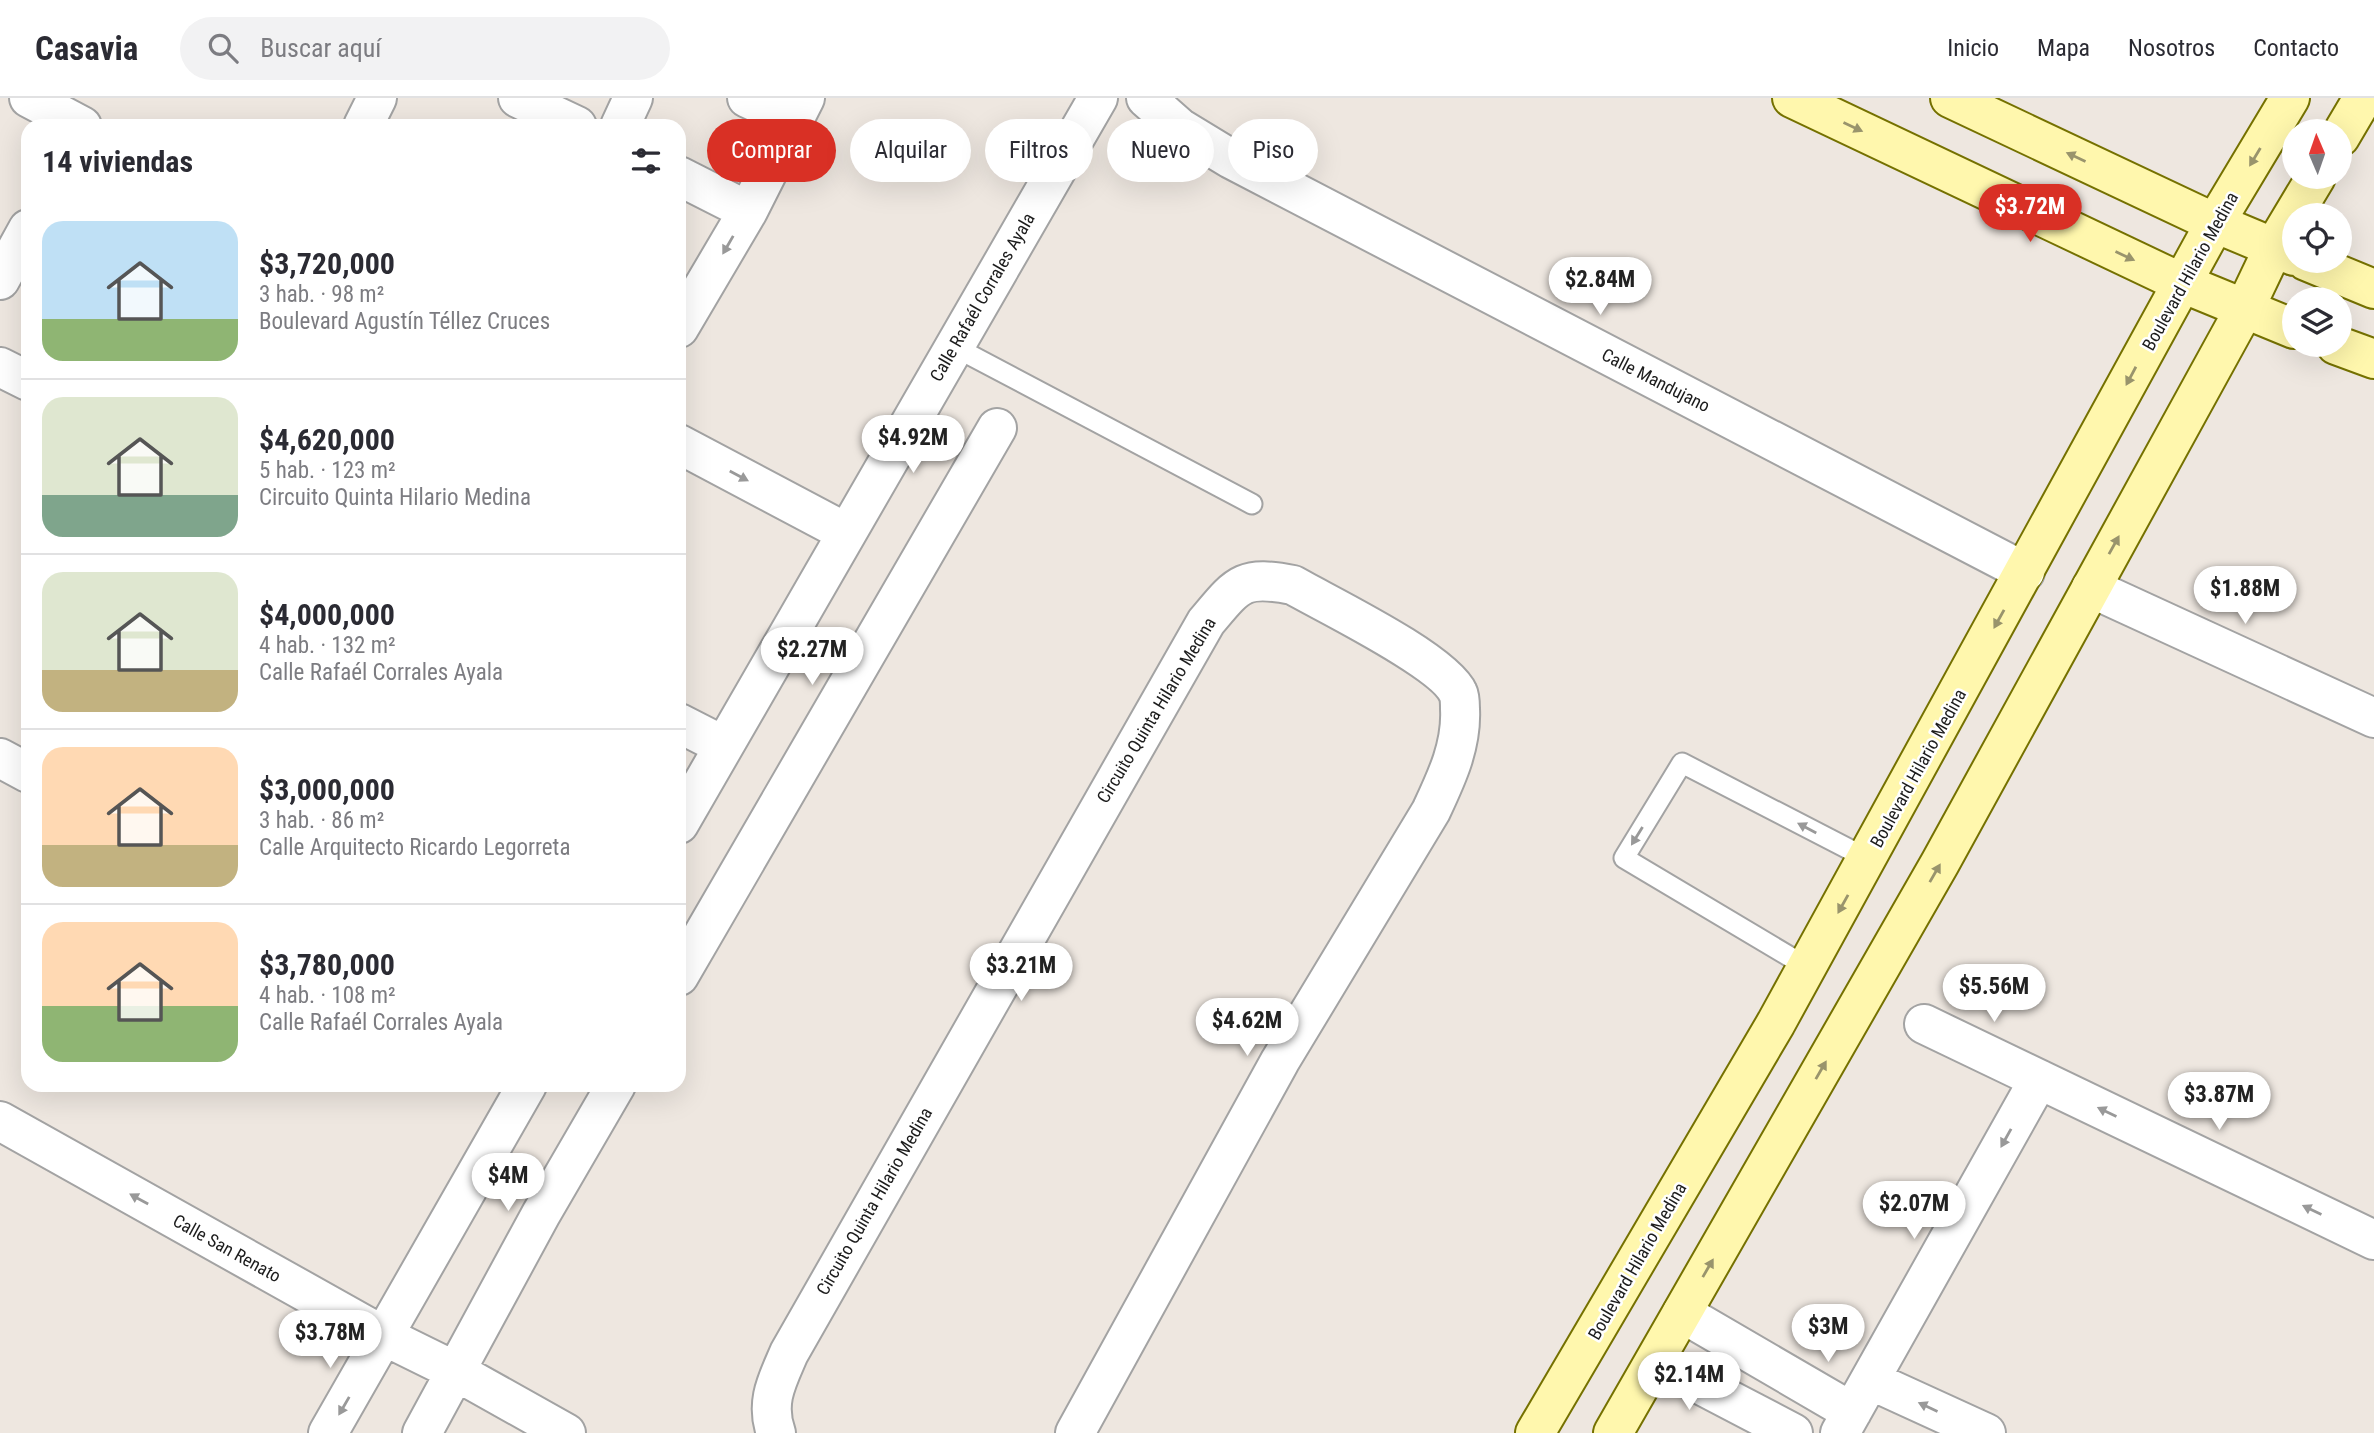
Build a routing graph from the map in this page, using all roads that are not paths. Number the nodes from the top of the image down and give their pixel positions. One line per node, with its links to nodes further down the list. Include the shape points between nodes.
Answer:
1 (29, 98): 14 (street)
2 (99, 98): 15 (street)
3 (377, 98): 16 (street)
4 (518, 98): 17 (street)
5 (634, 98): 18 (street)
6 (747, 98): 13 (street)
7 (1098, 98): 33 (street, Calle Rafaél Corrales Ayala)
8 (1146, 98): 42 (street, Calle Mandujano, via 1180,128 1231,159)
9 (1792, 98): 28 (main road, one-way to 28)
10 (1950, 98): 22 (main road, one-way to 10)
11 (2290, 98): 22 (main road, Boulevard Hilario Medina, one-way to 22)
12 (2363, 98): 19 (main road)
13 (799, 109): 21 (street)
14 (70, 119)
15 (88, 119)
16 (366, 119)
17 (562, 119)
18 (624, 119)
19 (2351, 119)
20 (686, 180): 21 (street)
21 (748, 211): 31 (street, one-way to 31)
22 (2215, 223): 24 (main road); 28 (main road, Boulevard Hilario Medina)
23 (21, 242): 27 (street)
24 (2282, 251)
25 (2282, 266): 30 (main road)
26 (2335, 273): 29 (main road)
27 (0, 280)
28 (2182, 283): 30 (main road); 42 (main road, Boulevard Hilario Medina, one-way to 42)
29 (2374, 289)
30 (2244, 310): 32 (main road); 43 (main road, one-way to 30)
31 (686, 316)
32 (2282, 324)
33 (953, 346): 40 (lane); 41 (street, Calle Rafaél Corrales Ayala)
34 (2352, 351): 35 (main road)
35 (2374, 359)
36 (0, 367): 37 (street)
37 (21, 378)
38 (997, 428): 51 (street)
39 (686, 448): 41 (street, one-way to 41)
40 (1252, 504)
41 (845, 533): 46 (street, Calle Rafaél Corrales Ayala)
42 (2025, 572): 50 (main road, Boulevard Hilario Medina, one-way to 50)
43 (2091, 588): 44 (street); 59 (main road, one-way to 43, via 1940,863)
44 (2374, 718)
45 (686, 727): 46 (street)
46 (724, 746): 49 (street, Calle Rafaél Corrales Ayala)
47 (0, 758): 48 (street)
48 (21, 769)
49 (686, 812)
50 (1868, 859): 52 (main road, Boulevard Hilario Medina, one-way to 52); 52 (lane, one-way to 52, via 1682,763 1624,858)
51 (686, 964)
52 (1807, 967): 69 (main road, Boulevard Hilario Medina)
53 (1924, 1024): 54 (street)
54 (2039, 1079): 58 (street, one-way to 54); 63 (street, one-way to 63)
55 (523, 1092): 60 (street)
56 (612, 1092): 62 (street)
57 (0, 1121): 60 (street, Calle San Renato, one-way to 57)
58 (2374, 1240)
59 (1682, 1313): 61 (main road); 63 (street)
60 (384, 1336): 62 (street, Calle San Renato); 64 (street, one-way to 64)
61 (1655, 1361): 70 (main road); 71 (street)
62 (457, 1372): 65 (street); 66 (street, Calle San Renato)
63 (1854, 1408): 72 (street, one-way to 63)
64 (328, 1433)
65 (422, 1433)
66 (566, 1433)
67 (776, 1433): 68 (street, Circuito Quinta Hilario Medina, via 770,1406 795,1342 1206,622 1246,582 1293,585 1422,657 1446,677 1459,694 1458,745 1431,811 1280,1061)
68 (1075, 1433)
69 (1535, 1433)
70 (1613, 1433)
71 (1793, 1433)
72 (1986, 1433)

